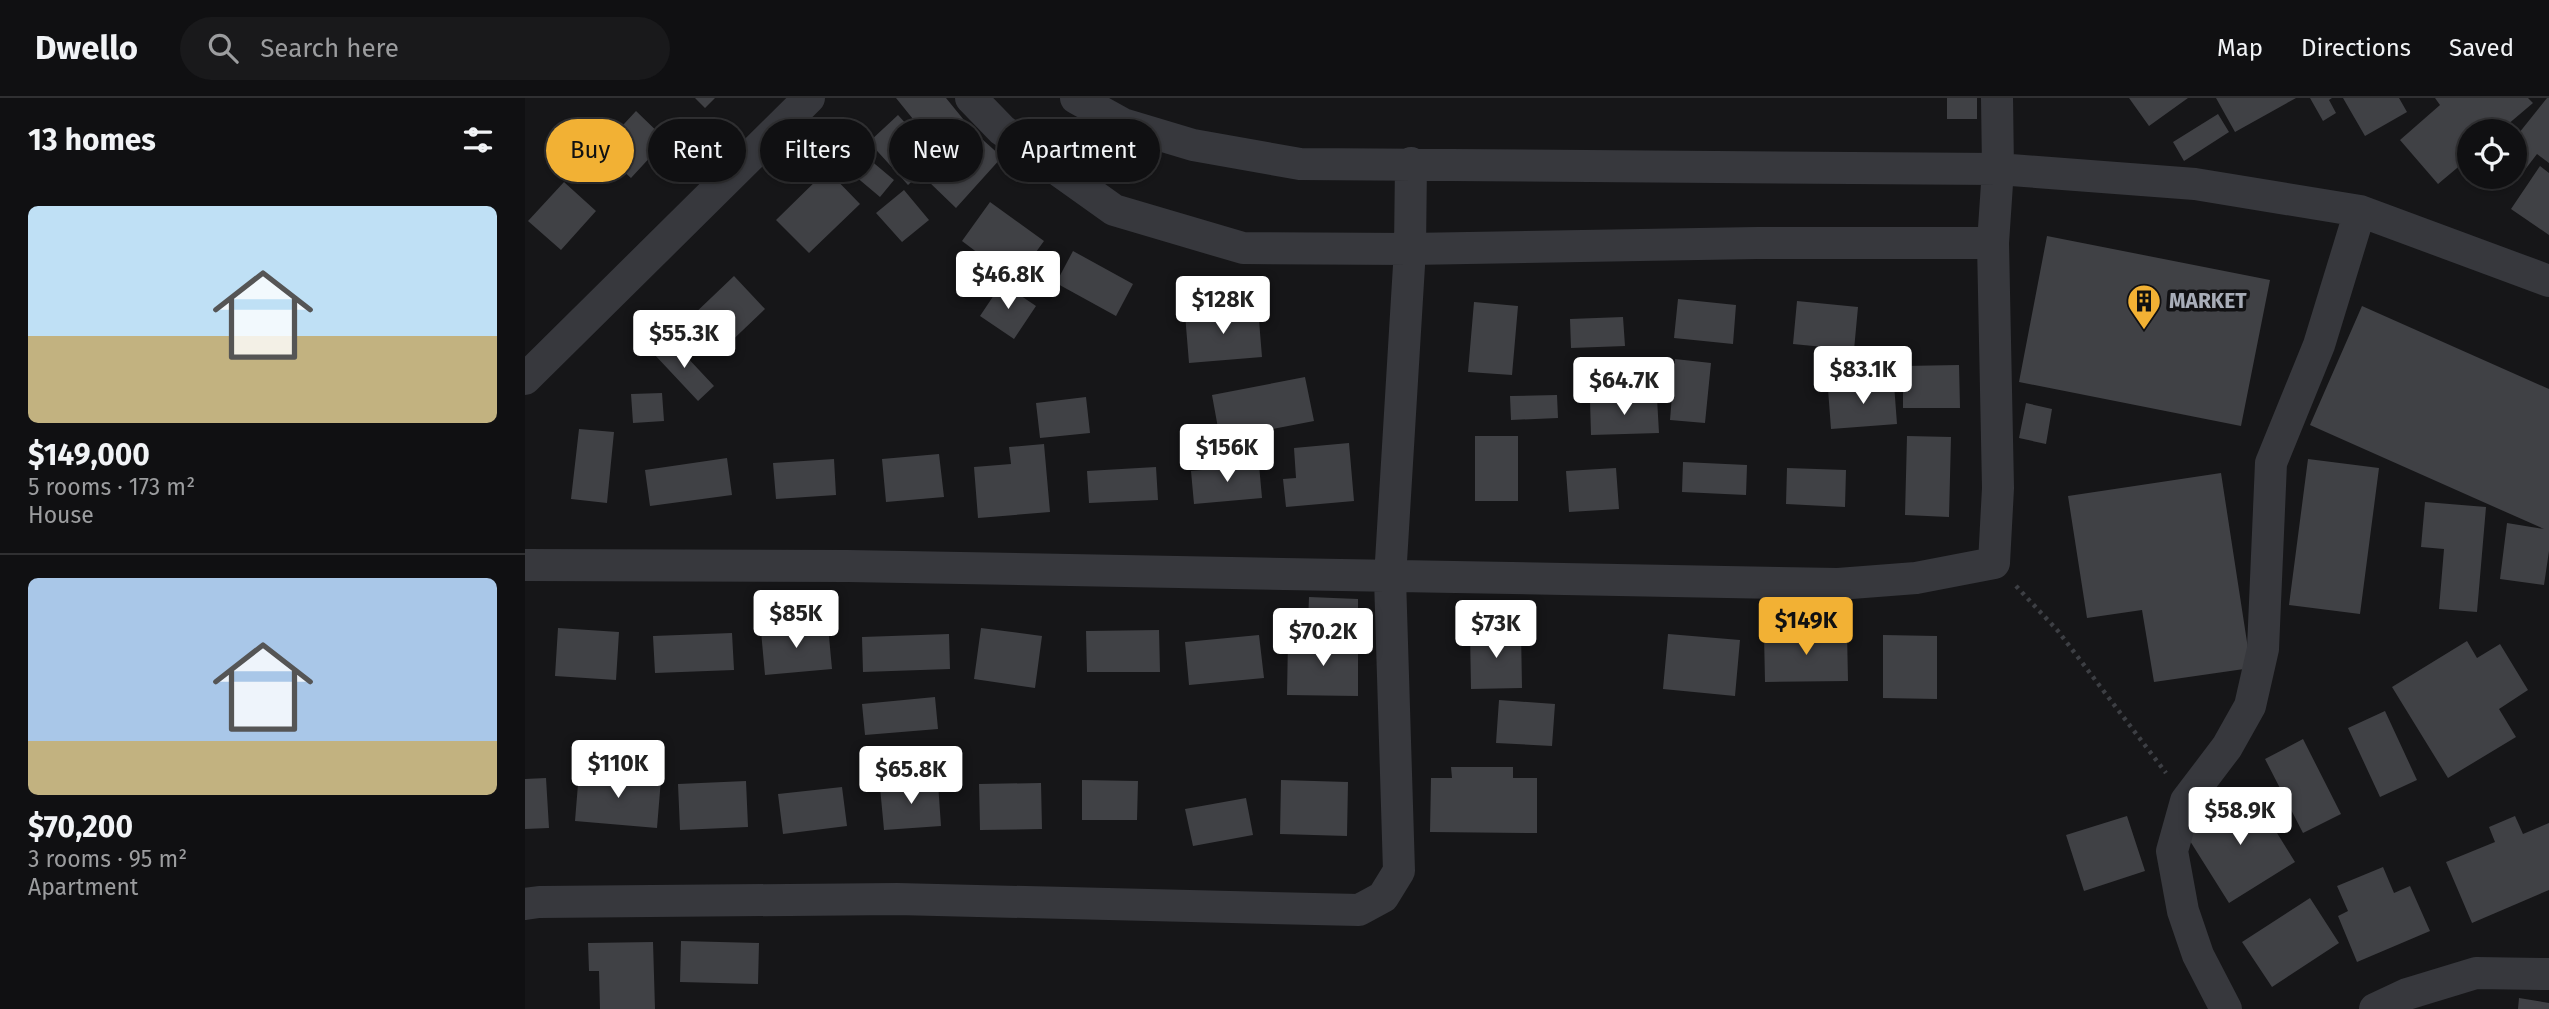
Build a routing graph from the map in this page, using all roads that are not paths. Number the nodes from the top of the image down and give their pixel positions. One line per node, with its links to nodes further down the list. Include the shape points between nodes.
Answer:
1 (809, 98): 11 (street)
2 (971, 98): 9 (street, via 1002,130 1114,209 1243,248)
3 (1076, 98): 5 (street, via 1123,124 1193,145 1300,164)
4 (1997, 98): 6 (street)
5 (1411, 163): 6 (street); 9 (street)
6 (1998, 169): 7 (street, via 2195,184); 8 (street)
7 (2360, 211): 10 (street); 16 (street, via 2319,345 2271,463 2263,649 2250,706 2227,747 2186,801 2172,851 2183,911 2198,955)
8 (1993, 243): 9 (street); 13 (street, via 1994,562 1916,578 1838,584)
9 (1410, 249): 13 (street)
10 (2549, 281)
11 (525, 379)
12 (525, 565): 13 (street, via 848,566)
13 (1390, 578): 14 (street, via 1399,871 1383,897 1359,910 897,899)
14 (525, 904)
15 (2549, 974): 17 (street, via 2476,973)
16 (2226, 1009)
17 (2375, 1009)

